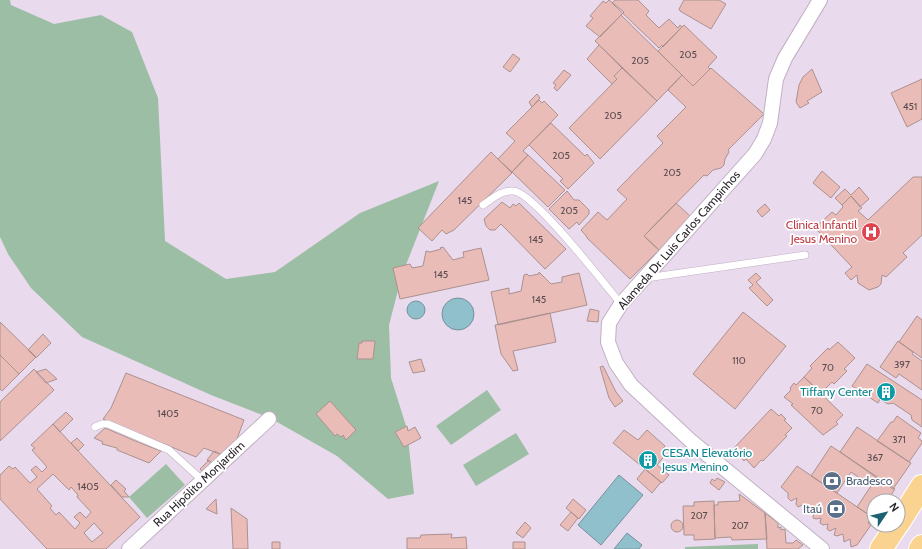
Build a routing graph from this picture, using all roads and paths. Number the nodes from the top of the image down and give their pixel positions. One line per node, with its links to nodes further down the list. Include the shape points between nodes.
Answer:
1 (820, 0): 4 (street, Alameda Dr. Luis Carlos Campinhos, via 785,58 776,79 770,123 755,154)
2 (484, 206): 5 (lane, via 502,193 514,191 526,196)
3 (805, 255): 4 (lane)
4 (644, 278): 5 (street, Alameda Dr. Luis Carlos Campinhos)
5 (621, 304): 14 (street, Alameda Dr. Luis Carlos Campinhos, via 609,323 608,342 616,363 631,385 692,442)
6 (268, 419): 8 (street, Rua Hipólito Monjardim)
7 (95, 427): 8 (lane, via 108,424 162,446)
8 (203, 481): 13 (street, Rua Hipólito Monjardim)
9 (922, 486): 10 (main road)
10 (906, 512)
11 (892, 533): 15 (main road)
12 (922, 546): 16 (main road)
13 (129, 549)
14 (822, 549)
15 (881, 549)
16 (920, 549)

